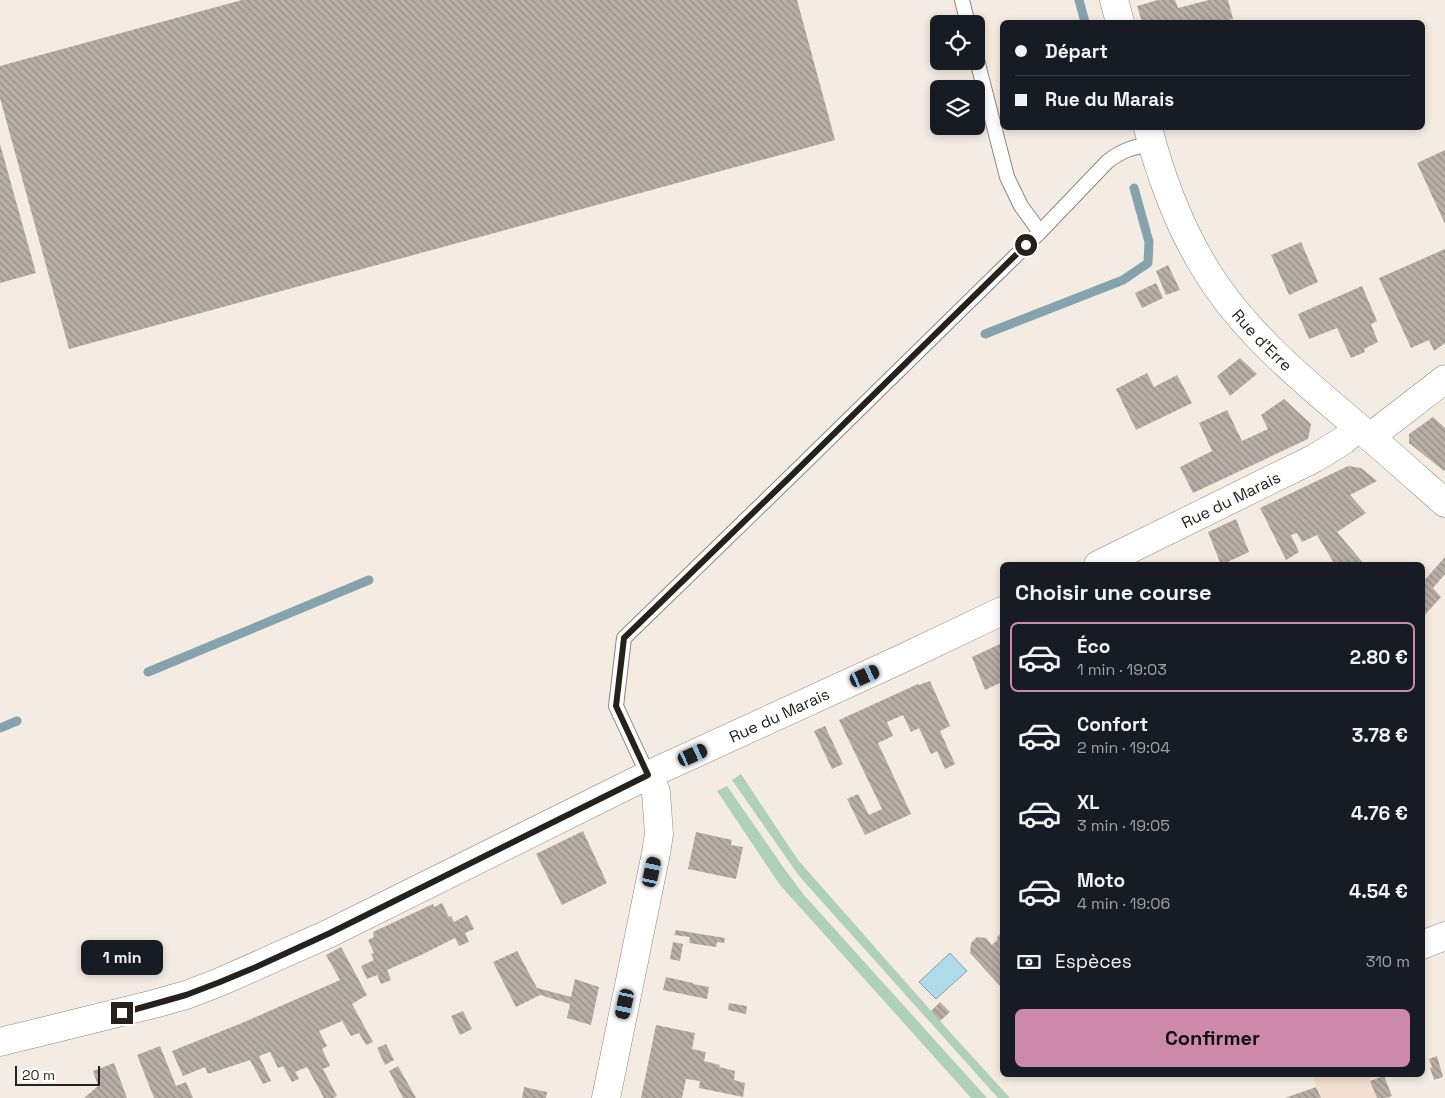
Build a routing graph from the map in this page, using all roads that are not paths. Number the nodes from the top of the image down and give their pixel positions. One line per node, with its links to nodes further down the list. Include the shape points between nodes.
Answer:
1 (962, 0): 3 (lane)
2 (1114, 0): 4 (street)
3 (966, 15)
4 (1119, 20)
5 (980, 70): 7 (lane, via 1007,177 1021,206)
6 (1150, 136): 7 (lane, via 1107,162); 9 (street, Rue d'Erre, via 1161,173 1189,241 1229,303 1269,348)
7 (1040, 232): 13 (lane, via 624,638 616,706)
8 (1445, 380): 9 (street, Rue du Marais)
9 (1364, 432): 10 (street, Rue d'Erre); 11 (street, Rue du Marais)
10 (1445, 502)
11 (1104, 562)
12 (1000, 612): 13 (street, Rue du Marais)
13 (648, 775): 16 (street, Rue du Marais, via 330,933 220,982 154,1004); 17 (street, via 656,792 656,854)
14 (1445, 936): 15 (street)
15 (1425, 944)
16 (0, 1042)
17 (606, 1098)

